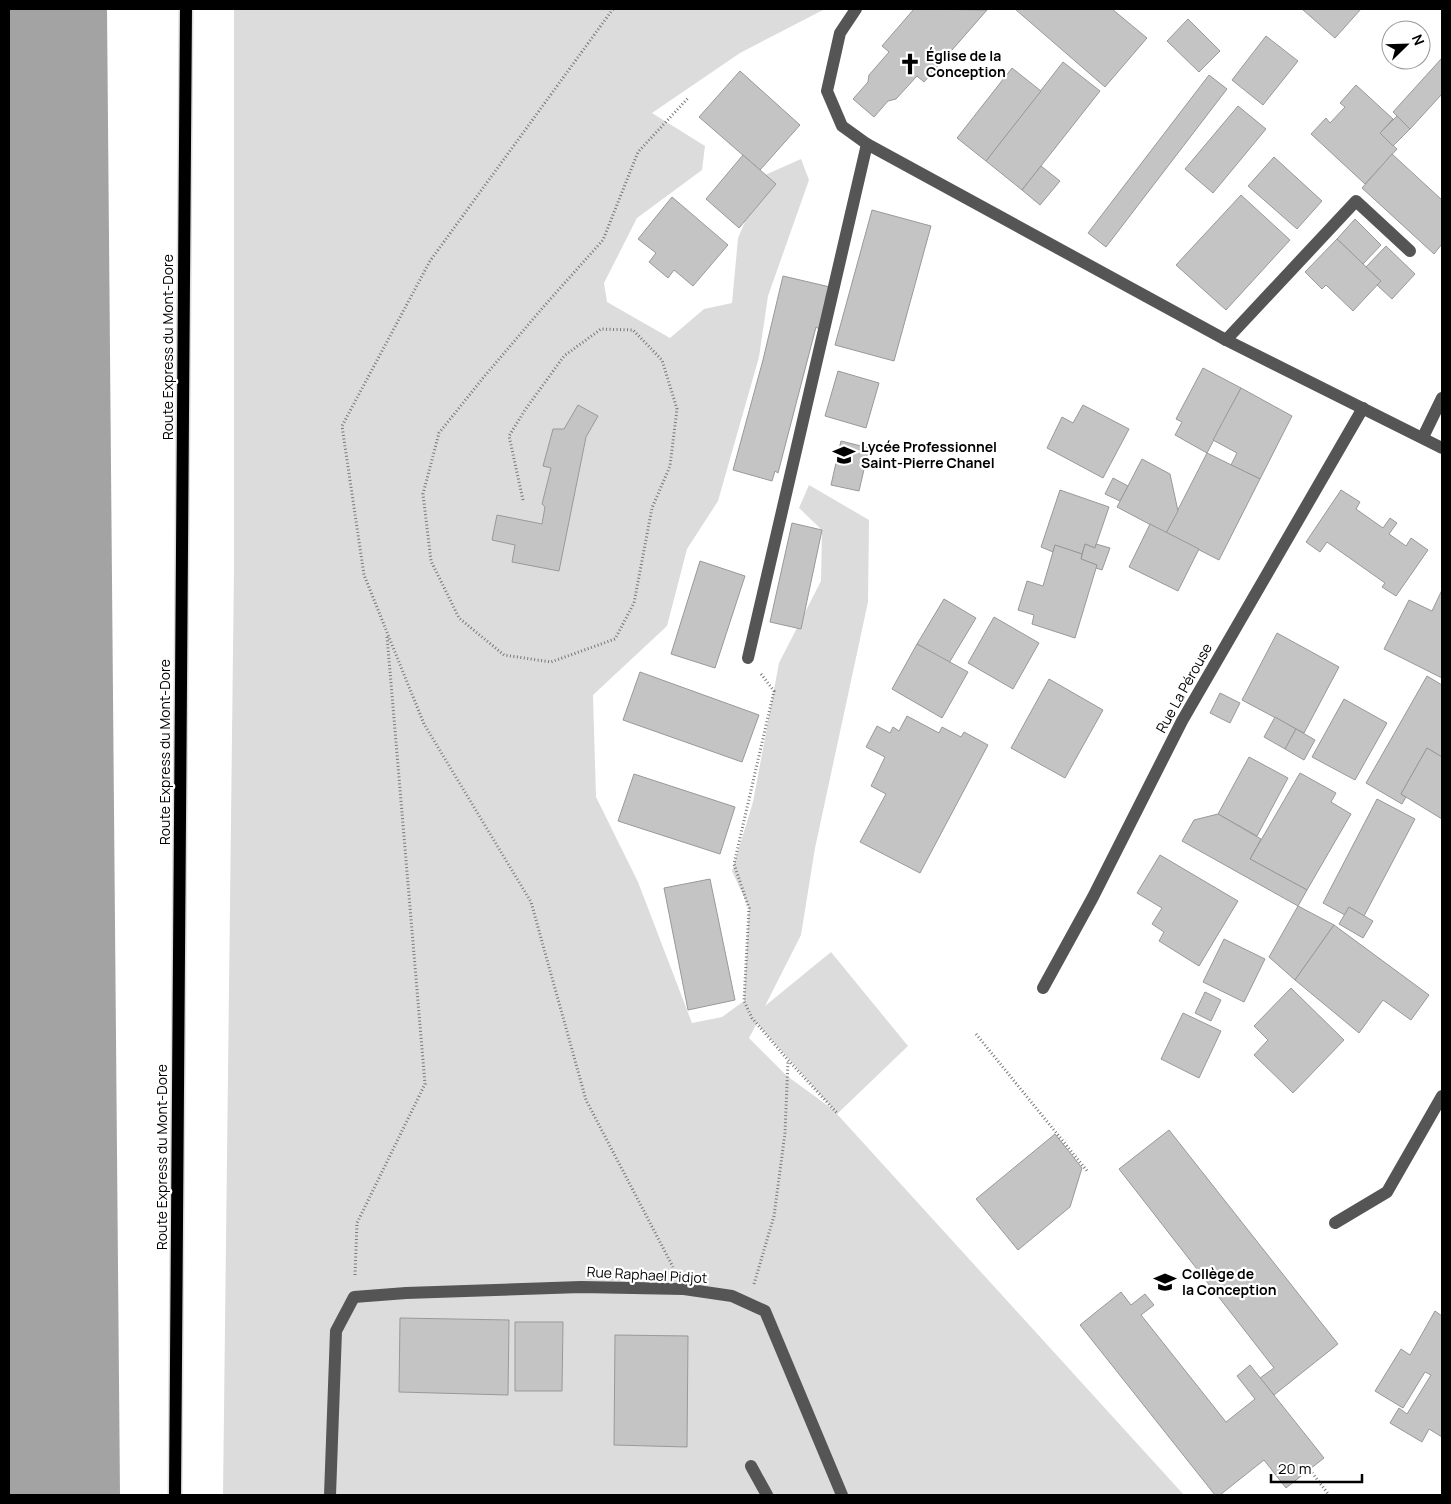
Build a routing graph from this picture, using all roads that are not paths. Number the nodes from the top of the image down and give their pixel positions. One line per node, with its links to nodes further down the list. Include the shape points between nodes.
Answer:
1 (186, 9): 15 (main road, Route Express du Mont-Dore)
2 (856, 9): 3 (street, via 840,33 827,91 842,126)
3 (867, 144): 5 (street); 10 (street)
4 (1410, 251): 5 (street, via 1356,201)
5 (1226, 340): 7 (street)
6 (1442, 398): 8 (street)
7 (1363, 408): 8 (street); 11 (street, Rue La Pérouse, via 1182,720 1093,898)
8 (1423, 437): 9 (street)
9 (1442, 448)
10 (748, 658)
11 (1043, 988)
12 (1442, 1096): 13 (street, via 1387,1192)
13 (1335, 1223)
14 (751, 1466): 17 (street)
15 (175, 1495)
16 (330, 1495): 18 (street, Rue Raphael Pidjot, via 336,1331 354,1297 581,1287 684,1289 732,1296 765,1311)
17 (767, 1495)
18 (842, 1495)

